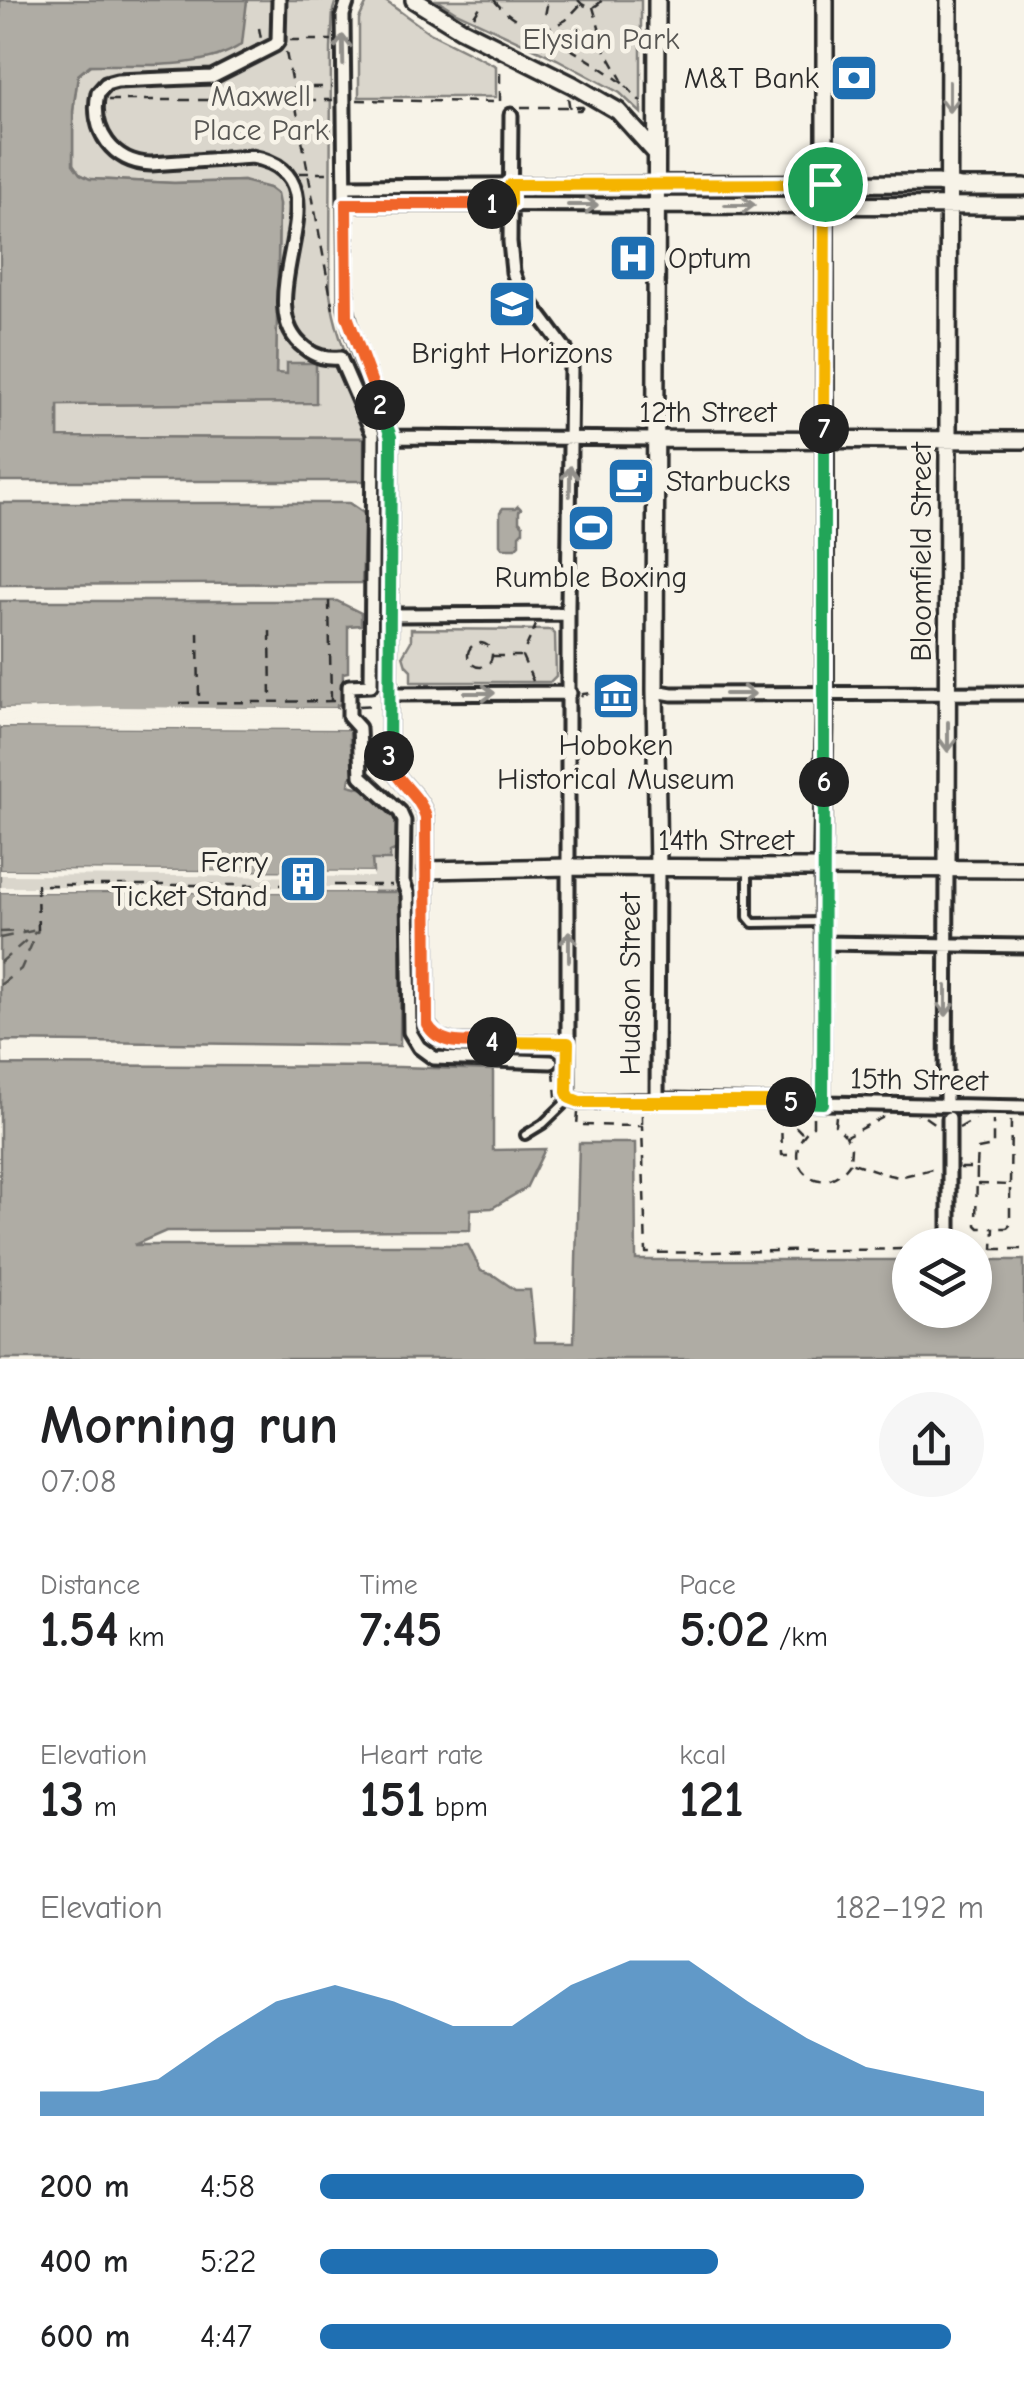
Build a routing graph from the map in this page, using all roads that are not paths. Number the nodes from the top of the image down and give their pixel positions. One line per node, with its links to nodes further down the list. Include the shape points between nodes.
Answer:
1 (279, 0): 47 (street, via 275,45 212,77 111,82 96,100 97,122 116,153 136,163 252,157 285,173 295,190 298,220 284,319 310,352 344,356 372,434 371,685 349,686 346,704 359,728 360,776 403,816 409,1027 434,1058)
2 (348, 0): 13 (street, one-way to 2)
3 (414, 0): 8 (street, via 618,111)
4 (657, 0): 8 (street)
5 (825, 0): 10 (street)
6 (950, 0): 12 (street, Bloomfield Street, one-way to 12)
7 (516, 111): 11 (street)
8 (655, 152): 9 (street)
9 (656, 184): 10 (street); 11 (street); 17 (street)
10 (825, 184): 12 (street); 19 (street)
11 (510, 185): 13 (street); 16 (street)
12 (949, 185): 14 (street); 18 (street, Bloomfield Street)
13 (345, 186): 15 (street)
14 (1024, 187)
15 (346, 204): 16 (street); 21 (street, via 347,316)
16 (510, 204): 17 (street, one-way to 17); 22 (street, via 512,272 571,367)
17 (656, 205): 19 (street, one-way to 19); 23 (street)
18 (948, 205): 19 (street); 20 (street); 25 (street, Bloomfield Street)
19 (825, 206): 24 (street)
20 (1024, 206)
21 (391, 437): 22 (street, 12th Street); 28 (street)
22 (570, 439): 23 (street, 12th Street); 27 (street, one-way to 22)
23 (656, 439): 24 (street, 12th Street); 29 (street)
24 (824, 440): 25 (street, 12th Street); 33 (street)
25 (949, 440): 26 (street, 12th Street); 30 (street, Bloomfield Street)
26 (1024, 440)
27 (568, 614): 28 (street); 34 (street)
28 (392, 615): 32 (street)
29 (655, 691): 33 (street, one-way to 33); 36 (street)
30 (948, 692): 31 (street); 33 (street); 39 (street, Bloomfield Street, one-way to 39)
31 (1024, 692)
32 (390, 694): 34 (street, one-way to 34); 41 (street, via 390,766 426,812)
33 (825, 694): 38 (street)
34 (572, 699): 35 (street)
35 (569, 867): 36 (street, 14th Street); 41 (street, 14th Street); 46 (street, one-way to 35)
36 (658, 867): 37 (street, 14th Street); 49 (street, Hudson Street)
37 (748, 868): 38 (street, 14th Street); 42 (lane, via 753,923)
38 (822, 868): 39 (street, 14th Street); 42 (street)
39 (947, 868): 40 (street, 14th Street); 44 (street, Bloomfield Street)
40 (1024, 869)
41 (427, 870): 46 (street, via 426,1012 433,1034 454,1042)
42 (822, 922): 43 (street)
43 (822, 944): 44 (street); 50 (street)
44 (947, 945): 45 (street); 52 (street, Bloomfield Street, one-way to 52)
45 (1024, 946)
46 (568, 1043): 48 (street)
47 (551, 1062)
48 (568, 1101): 49 (street, 15th Street); 53 (lane)
49 (657, 1101): 50 (street, 15th Street)
50 (823, 1103): 52 (street, 15th Street)
51 (1024, 1107): 52 (street, 15th Street)
52 (947, 1112): 54 (street, Bloomfield Street)
53 (526, 1135)
54 (949, 1228)

